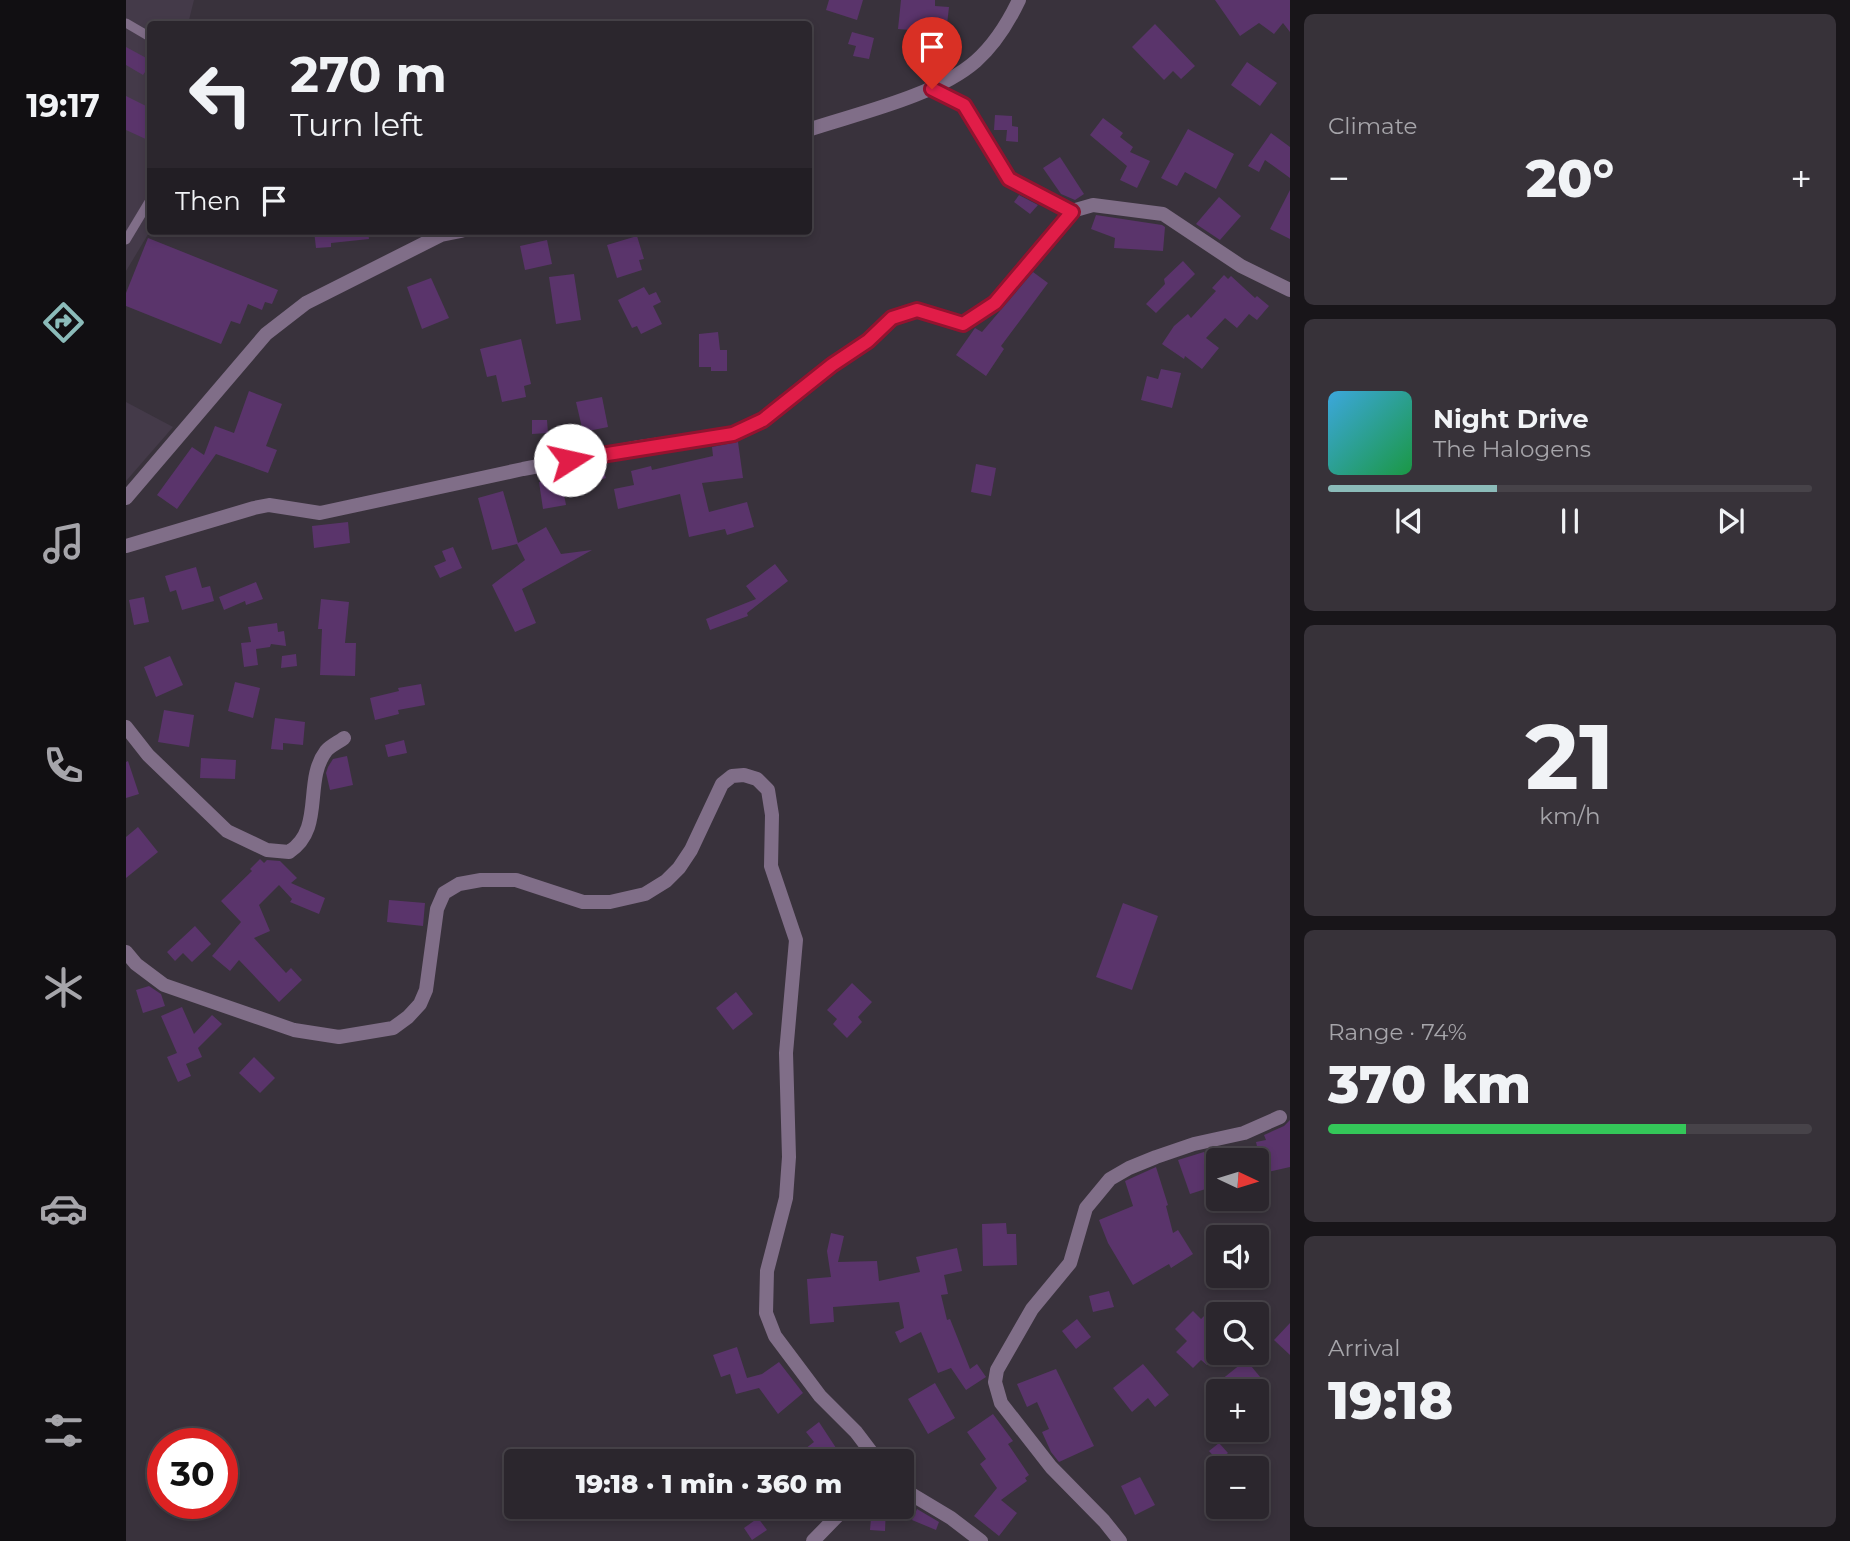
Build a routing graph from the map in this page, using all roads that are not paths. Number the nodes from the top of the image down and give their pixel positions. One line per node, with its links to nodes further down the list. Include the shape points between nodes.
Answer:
1 (1019, 0): 4 (street, via 1009,21 976,61)
2 (126, 23): 3 (lane)
3 (147, 35)
4 (932, 89): 5 (street); 7 (street, via 964,105 1009,179)
5 (812, 129)
6 (147, 205): 9 (lane)
7 (1072, 212): 10 (street, via 1093,205 1163,214 1241,267); 12 (street, via 995,303 974,317 963,324 917,310 892,318 763,420 733,434 523,469 320,513 269,505)
8 (441, 235): 11 (street, via 306,303 266,334)
9 (126, 240)
10 (1290, 290)
11 (126, 498)
12 (126, 546)
13 (126, 727): 14 (street, via 148,755 227,831 267,850 289,852 301,845 308,829 319,767 327,750)
14 (344, 738)
15 (126, 952): 17 (street, via 164,985 294,1030 339,1037 393,1028 414,1011 426,990 435,918 444,894 459,884 481,880 516,880 583,902 645,894 680,868 722,784 732,776 757,779 768,790 771,866 796,940 786,1053 786,1199 767,1271 766,1313 775,1336 820,1396)
16 (1280, 1117): 22 (street, via 1244,1133 1156,1157 1110,1179 1086,1208 1070,1264 1026,1319 997,1370 1001,1403 1051,1467)
17 (869, 1449)
18 (914, 1496): 21 (street)
19 (834, 1519): 20 (street)
20 (813, 1541)
21 (981, 1541)
22 (1120, 1541)

